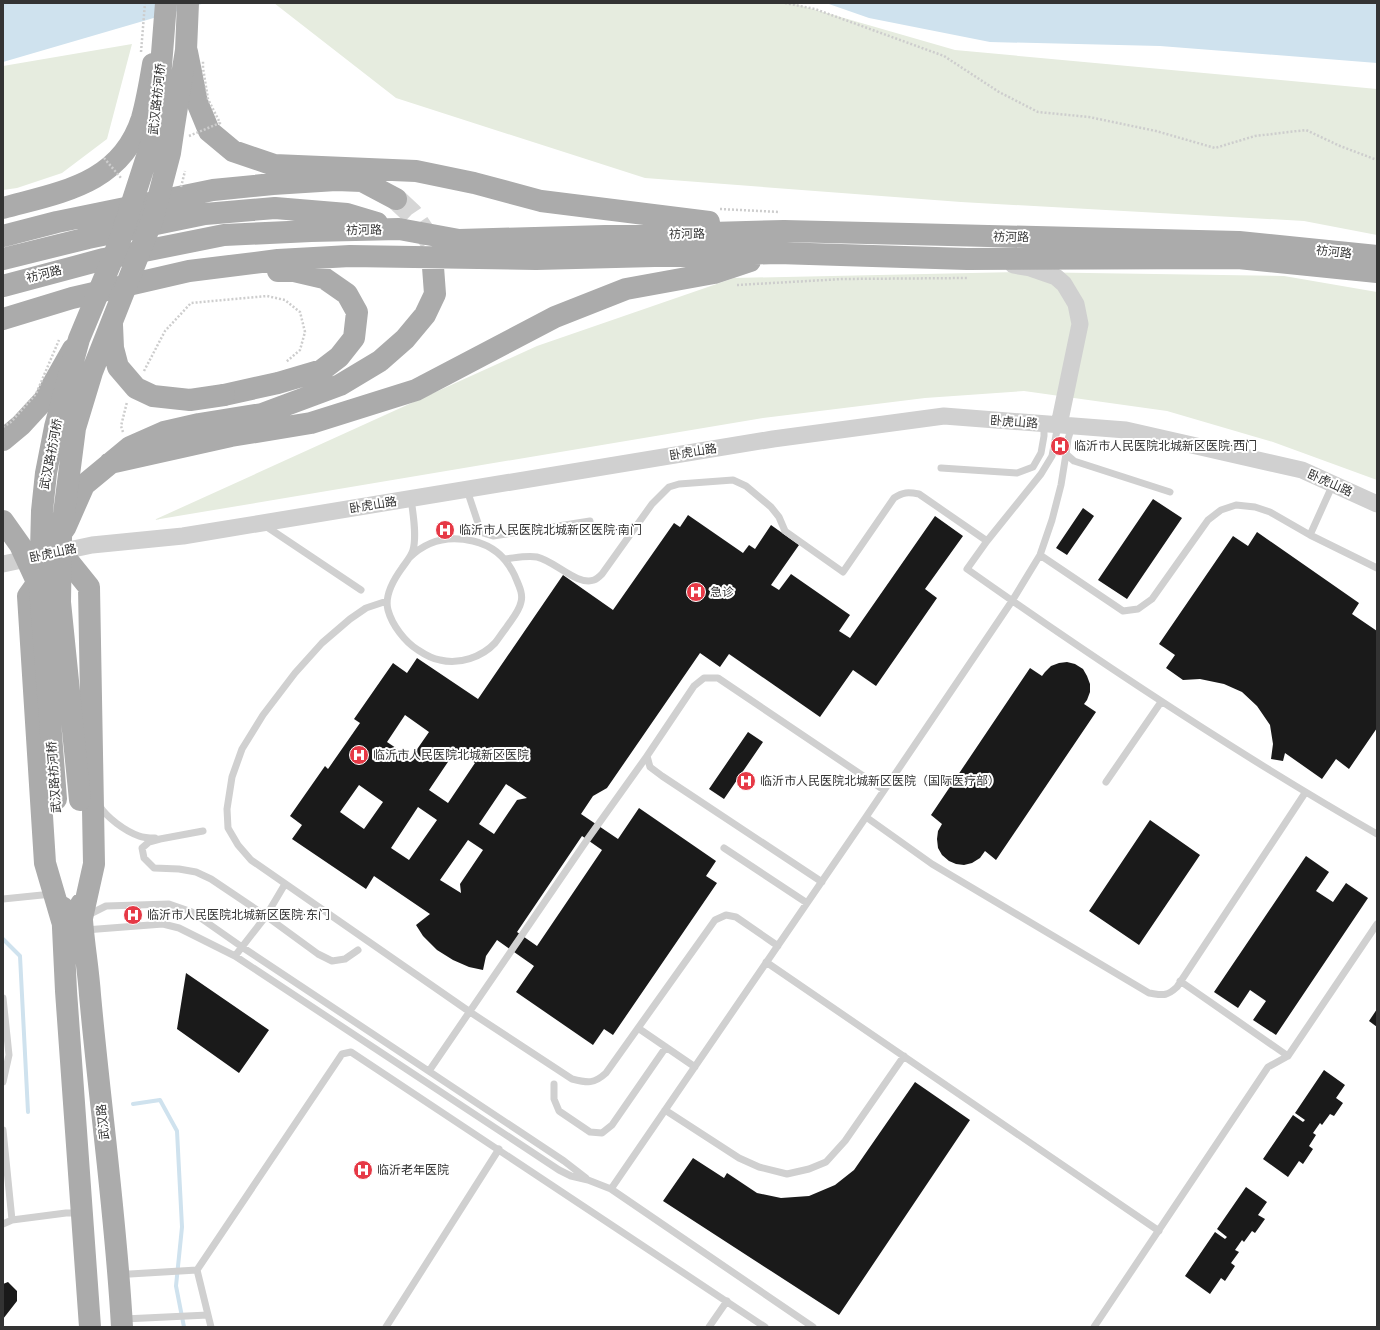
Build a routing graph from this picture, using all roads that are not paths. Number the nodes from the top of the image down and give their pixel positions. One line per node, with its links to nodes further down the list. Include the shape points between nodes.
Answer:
1 (162, 3): 6 (main road, via 155,57 142,118 134,138 124,152 95,178 71,189)
2 (166, 3): 20 (main road, 武汉路祊河桥, bridge, via 156,129 119,242)
3 (188, 3): 4 (main road, 武汉路祊河桥, bridge)
4 (186, 50): 7 (main road, bridge, via 197,102 209,132 234,151 274,165 416,171 541,201 616,211); 19 (main road, 武汉路祊河桥, bridge, via 170,153 153,218)
5 (396, 199): 9 (main road, via 362,181 273,184 213,190 57,222)
6 (3, 208)
7 (784, 222): 8 (main road, 祊河路, via 459,240); 11 (main road, 祊河路, via 1239,242)
8 (399, 229): 12 (main road, via 347,214 275,208 205,214 88,238); 17 (main road, 祊河路, via 311,230 224,235 104,259)
9 (3, 236)
10 (778, 253): 14 (main road, 祊河路); 15 (main road, 祊河路, via 536,259 350,256 278,260); 24 (main road, via 714,272 626,289 555,317 416,390 311,423 231,436)
11 (1377, 256)
12 (3, 259)
13 (433, 267): 24 (main road, via 435,294 425,315 406,339 380,361 340,385 262,414 164,432 130,447)
14 (968, 269): 16 (main road, 祊河路, via 1238,258); 21 (street, via 1030,268 1056,277 1064,284 1076,304 1080,324)
15 (189, 271): 18 (main road, 祊河路, via 72,298); 19 (main road, bridge, via 294,271 324,278 347,294 358,312 354,338 339,357 322,370 278,383 190,400 153,396 136,388 118,367)
16 (1377, 272)
17 (3, 286)
18 (3, 318)
19 (112, 318): 36 (main road, 武汉路祊河桥, bridge, via 75,428)
20 (70, 338): 22 (main road, bridge, via 44,400 22,425); 42 (main road, 武汉路祊河桥, bridge, via 46,473 42,511)
21 (1058, 425): 23 (lane, via 1068,439); 25 (lane, via 1044,436 1041,453 1033,467 1017,473); 26 (street, 卧虎山路, via 1126,430 1302,470); 27 (street, 卧虎山路, via 944,416 773,439); 35 (lane, via 1052,456 1041,474)
22 (3, 440)
23 (1066, 454): 28 (lane, via 1074,461); 37 (lane, via 1052,520)
24 (110, 463): 36 (main road, bridge, via 84,485)
25 (941, 468)
26 (1333, 484): 30 (street, 卧虎山路); 34 (lane)
27 (467, 489): 29 (street, 卧虎山路); 32 (lane, via 479,526 483,533 493,536)
28 (1170, 492)
29 (411, 498): 33 (street, 卧虎山路); 38 (lane, via 414,540)
30 (1377, 504)
31 (3, 521): 42 (main road, bridge, via 20,544)
32 (590, 521)
33 (261, 523): 36 (street, 卧虎山路, via 182,536 92,545); 43 (lane)
34 (1310, 534): 37 (lane, via 1270,512 1255,507 1236,505 1221,510 1208,520 1152,599 1138,609 1123,611); 41 (lane)
35 (987, 541): 39 (lane, via 919,494 901,493 894,498 844,572 785,531 780,517 771,507 746,486 733,480 670,487 652,504 602,574 594,580 575,578 550,562 536,557); 45 (lane, via 967,569)
36 (60, 544): 40 (street, 卧虎山路); 51 (main road, 武汉路祊河桥, bridge, via 60,602); 51 (main road, via 89,587); 59 (main road, via 28,596 45,863)
37 (1040, 555): 45 (lane)
38 (409, 558): 39 (lane, via 426,545 443,540 464,539 482,543); 44 (lane, via 391,587)
39 (505, 559): 44 (lane, via 513,570 521,591 521,602 495,643 476,657 462,661 440,660 412,646 391,620)
40 (3, 564)
41 (1377, 568)
42 (40, 590): 63 (main road, 武汉路祊河桥, bridge, via 56,799)
43 (361, 590)
44 (387, 601): 58 (lane, via 366,608 322,643 263,715 242,749 232,777 228,828 251,860)
45 (1012, 601): 46 (lane); 49 (lane)
46 (1161, 702): 48 (lane); 50 (lane)
47 (647, 756): 49 (lane, via 694,686 704,678 718,678); 57 (lane, via 650,767 662,776); 72 (lane)
48 (1106, 782)
49 (884, 790): 52 (lane)
50 (1305, 793): 54 (lane); 70 (lane)
51 (86, 797): 55 (lane, via 127,830 141,837); 63 (main road, 武汉路祊河桥)
52 (866, 817): 57 (lane); 70 (lane, via 932,864 1149,993 1168,994)
53 (203, 831): 55 (lane)
54 (1377, 834)
55 (160, 839): 62 (lane, via 149,842 142,848 144,858 154,868 196,872)
56 (724, 848): 61 (lane)
57 (822, 882): 61 (lane)
58 (285, 884): 62 (lane); 72 (lane)
59 (54, 894): 60 (lane); 63 (main road)
60 (3, 899)
61 (807, 903): 65 (lane)
62 (266, 916): 66 (lane); 67 (lane, via 318,954 332,961 345,959)
63 (76, 923): 66 (lane, via 106,906 169,904 192,912); 68 (lane, via 163,924 179,928); 86 (main road, via 66,991); 91 (main road, 武汉路)
64 (1377, 924): 76 (lane)
65 (778, 946): 69 (lane); 73 (lane, via 736,917 726,915 715,920)
66 (242, 947): 68 (lane); 78 (lane)
67 (358, 950)
68 (235, 956): 84 (lane, via 559,1170)
69 (766, 962): 75 (lane); 77 (lane)
70 (1180, 982): 76 (lane)
71 (3, 998): 79 (lane, via 9,1055)
72 (470, 1012): 73 (lane, via 572,1079 587,1082 599,1080 606,1073); 78 (lane)
73 (638, 1028): 74 (lane)
74 (666, 1047): 77 (lane); 80 (lane, via 612,1125 602,1133 590,1132 559,1110 554,1099)
75 (904, 1056): 81 (lane, via 845,1141 826,1162 787,1174 759,1167 739,1158); 89 (lane)
76 (1288, 1056): 89 (lane, via 1268,1067)
77 (695, 1067): 81 (lane)
78 (429, 1071): 84 (lane, via 564,1161)
79 (3, 1082)
80 (554, 1084)
81 (665, 1110): 85 (lane)
82 (3, 1130): 87 (lane)
83 (499, 1149): 90 (lane, via 351,1052 342,1054); 92 (lane); 97 (lane)
84 (588, 1180): 85 (lane)
85 (611, 1189): 100 (lane)
86 (82, 1213): 87 (lane); 95 (main road)
87 (12, 1220): 88 (lane)
88 (3, 1224)
89 (1159, 1231): 101 (lane)
90 (196, 1270): 91 (lane); 93 (lane)
91 (119, 1273): 94 (main road, 武汉路)
92 (727, 1301): 98 (lane); 99 (lane)
93 (208, 1315): 94 (lane); 96 (lane)
94 (122, 1323)
95 (90, 1327)
96 (211, 1327)
97 (386, 1327)
98 (709, 1327)
99 (765, 1327)
100 (813, 1327)
101 (1094, 1327)

